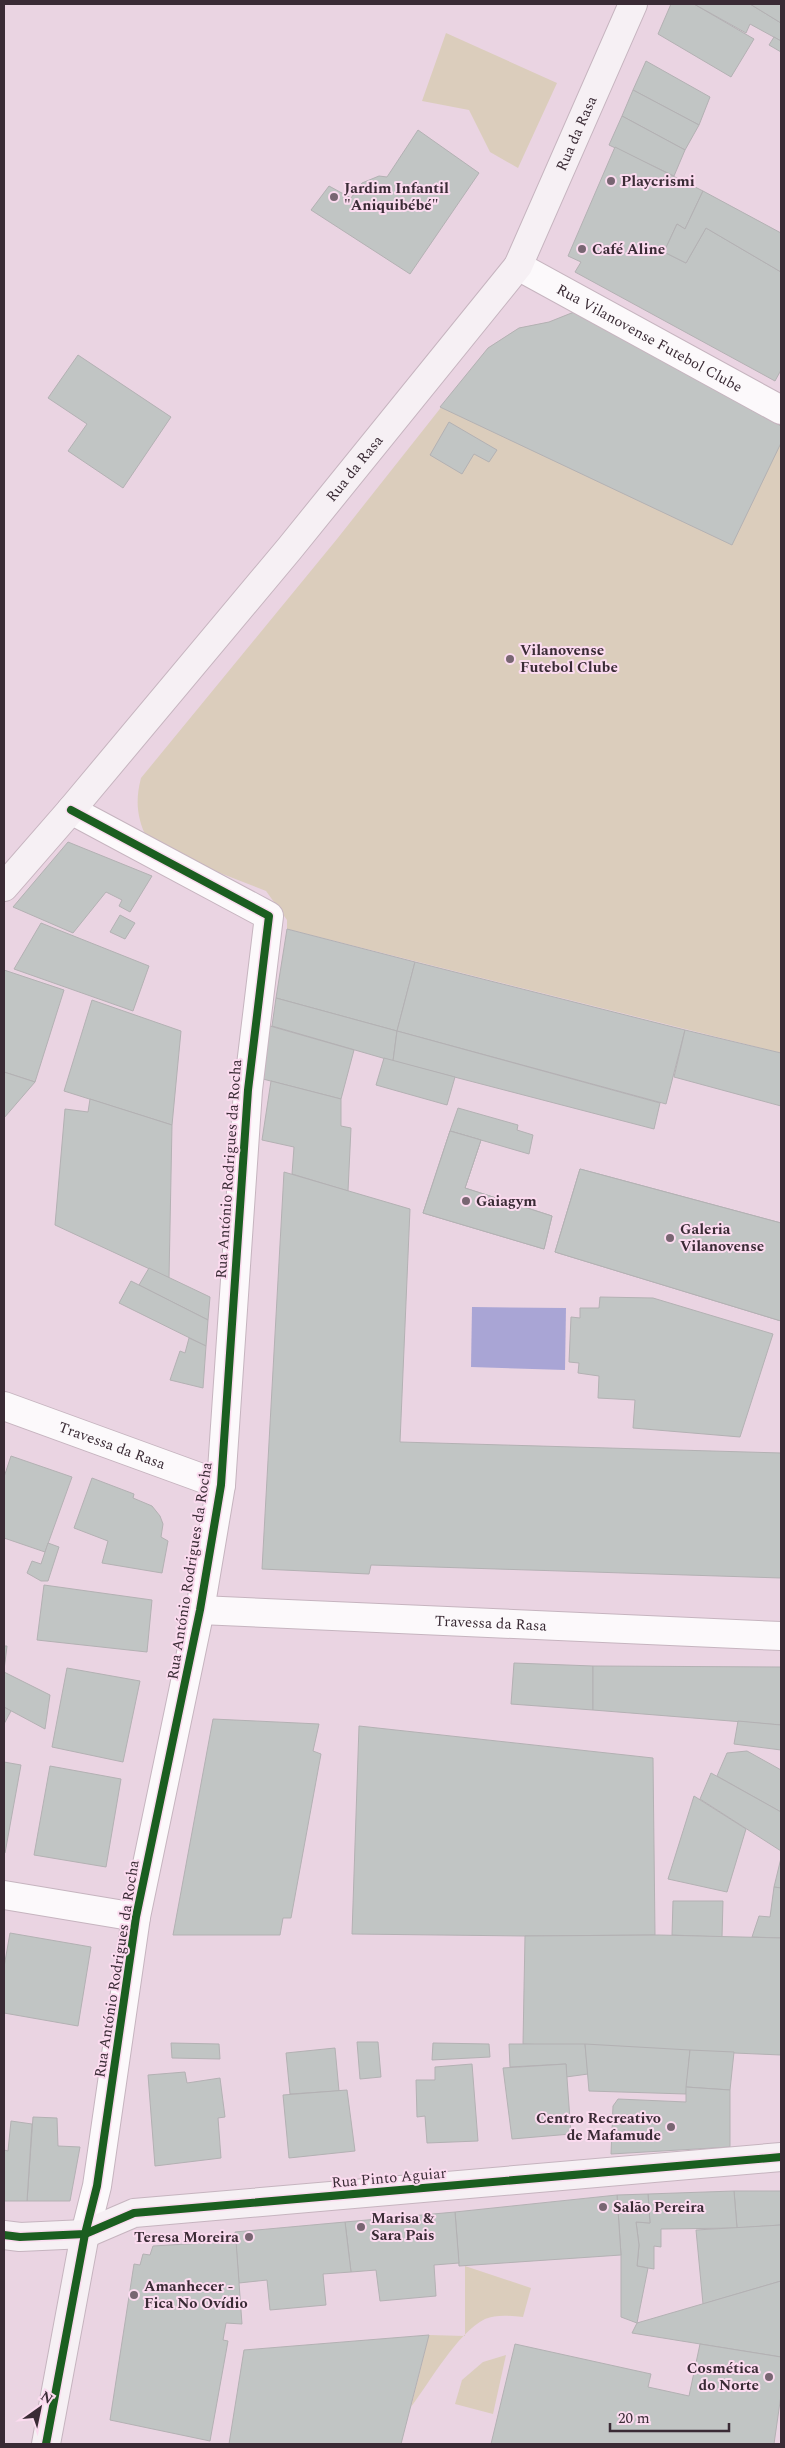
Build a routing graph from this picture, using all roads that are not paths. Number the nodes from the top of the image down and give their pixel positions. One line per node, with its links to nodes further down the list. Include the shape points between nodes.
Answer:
1 (633, 4): 2 (main road, Rua da Rasa)
2 (518, 266): 3 (street, Rua Vilanovense Futebol Clube); 4 (main road, Rua da Rasa, via 290,548)
3 (781, 410)
4 (71, 810): 5 (main road, Rua da Rasa); 7 (street, Rua António Rodrigues da Rocha, via 269,916 248,1090)
5 (4, 887)
6 (4, 1406): 7 (street, Travessa da Rasa)
7 (221, 1485): 8 (street, Rua António Rodrigues da Rocha)
8 (200, 1610): 9 (street, Travessa da Rasa); 11 (street, Rua António Rodrigues da Rocha)
9 (781, 1636)
10 (4, 1895): 11 (street)
11 (136, 1917): 14 (street, Rua António Rodrigues da Rocha, via 97,2186)
12 (781, 2158): 14 (main road, Rua Pinto Aguiar, via 134,2214)
13 (4, 2234): 14 (main road, Rua Pinto Aguiar, via 20,2237)
14 (86, 2234): 15 (main road, Rua António Rodrigues da Rocha)
15 (46, 2444)

